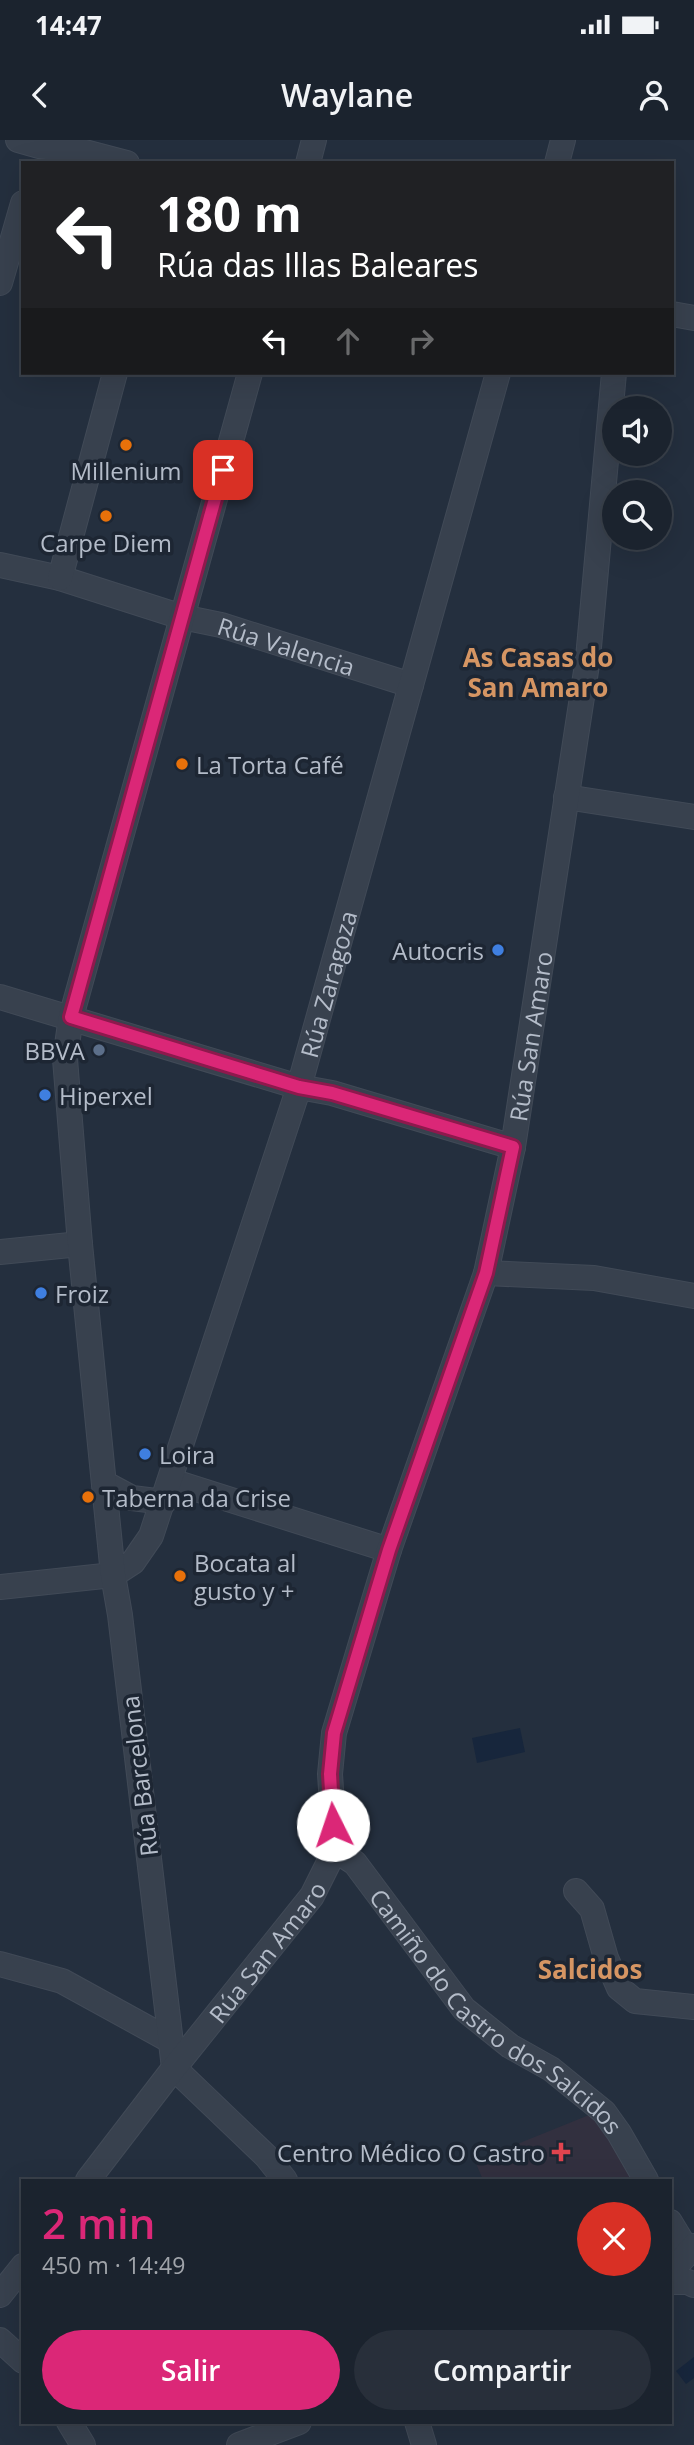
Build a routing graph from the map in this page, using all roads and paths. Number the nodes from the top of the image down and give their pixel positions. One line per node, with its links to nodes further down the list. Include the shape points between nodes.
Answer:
1 (314, 140): 5 (street)
2 (563, 140): 6 (street)
3 (33, 147): 4 (street, via 77,149)
4 (120, 161)
5 (309, 161)
6 (558, 161)
7 (21, 210): 8 (street)
8 (0, 283)
9 (674, 314): 10 (street)
10 (694, 318)
11 (114, 375): 16 (street)
12 (249, 375): 17 (street, Rúa Barcelona)
13 (497, 375): 18 (street, Rúa Zaragoza)
14 (614, 375): 19 (street, Rúa San Amaro, via 588,658)
15 (0, 565): 16 (street, Rúa Valencia)
16 (60, 578): 17 (street, Rúa Valencia)
17 (182, 617): 18 (street, Rúa Valencia); 22 (street, Rúa Barcelona)
18 (411, 685): 23 (street, Rúa Zaragoza)
19 (566, 797): 20 (street); 24 (street, Rúa San Amaro)
20 (694, 817)
21 (0, 997): 22 (street)
22 (71, 1017): 23 (street); 25 (street, Rúa Barcelona, via 65,1059)
23 (299, 1087): 24 (street); 30 (street, Rúa Zaragoza)
24 (513, 1147): 27 (street, Rúa San Amaro)
25 (80, 1244): 26 (street); 29 (street, Rúa Barcelona)
26 (0, 1252)
27 (486, 1273): 28 (street, via 594,1278); 31 (street, Rúa San Amaro)
28 (694, 1296)
29 (104, 1483): 30 (street, via 132,1498); 32 (street, Rúa Barcelona)
30 (167, 1491): 31 (street); 32 (street, Rúa Zaragoza, via 151,1536 133,1562)
31 (389, 1550): 34 (street, Rúa San Amaro, via 334,1733 330,1774)
32 (113, 1575): 33 (street); 38 (street, Rúa Barcelona)
33 (0, 1587)
34 (335, 1850): 39 (street, Rúa San Amaro, via 312,1896); 42 (street, Camiño do Castro dos Salcidos, via 355,1863 464,2009 604,2112)
35 (576, 1891): 37 (street, via 592,1909 619,1988 635,2001)
36 (0, 1964): 38 (street, via 62,1981)
37 (694, 2007)
38 (171, 2041): 39 (street, Rúa Barcelona)
39 (174, 2068): 40 (street, Rúa San Amaro); 41 (street)
40 (89, 2179)
41 (284, 2179)
42 (645, 2179)
43 (672, 2225): 44 (street)
44 (690, 2250): 46 (street)
45 (21, 2269): 49 (street)
46 (672, 2271)
47 (672, 2282): 48 (street)
48 (694, 2285)
49 (0, 2295)
50 (0, 2340): 51 (street)
51 (21, 2359)
52 (70, 2424): 55 (street)
53 (294, 2424): 56 (street)
54 (418, 2424): 57 (street)
55 (83, 2445)
56 (239, 2445)
57 (424, 2445)

